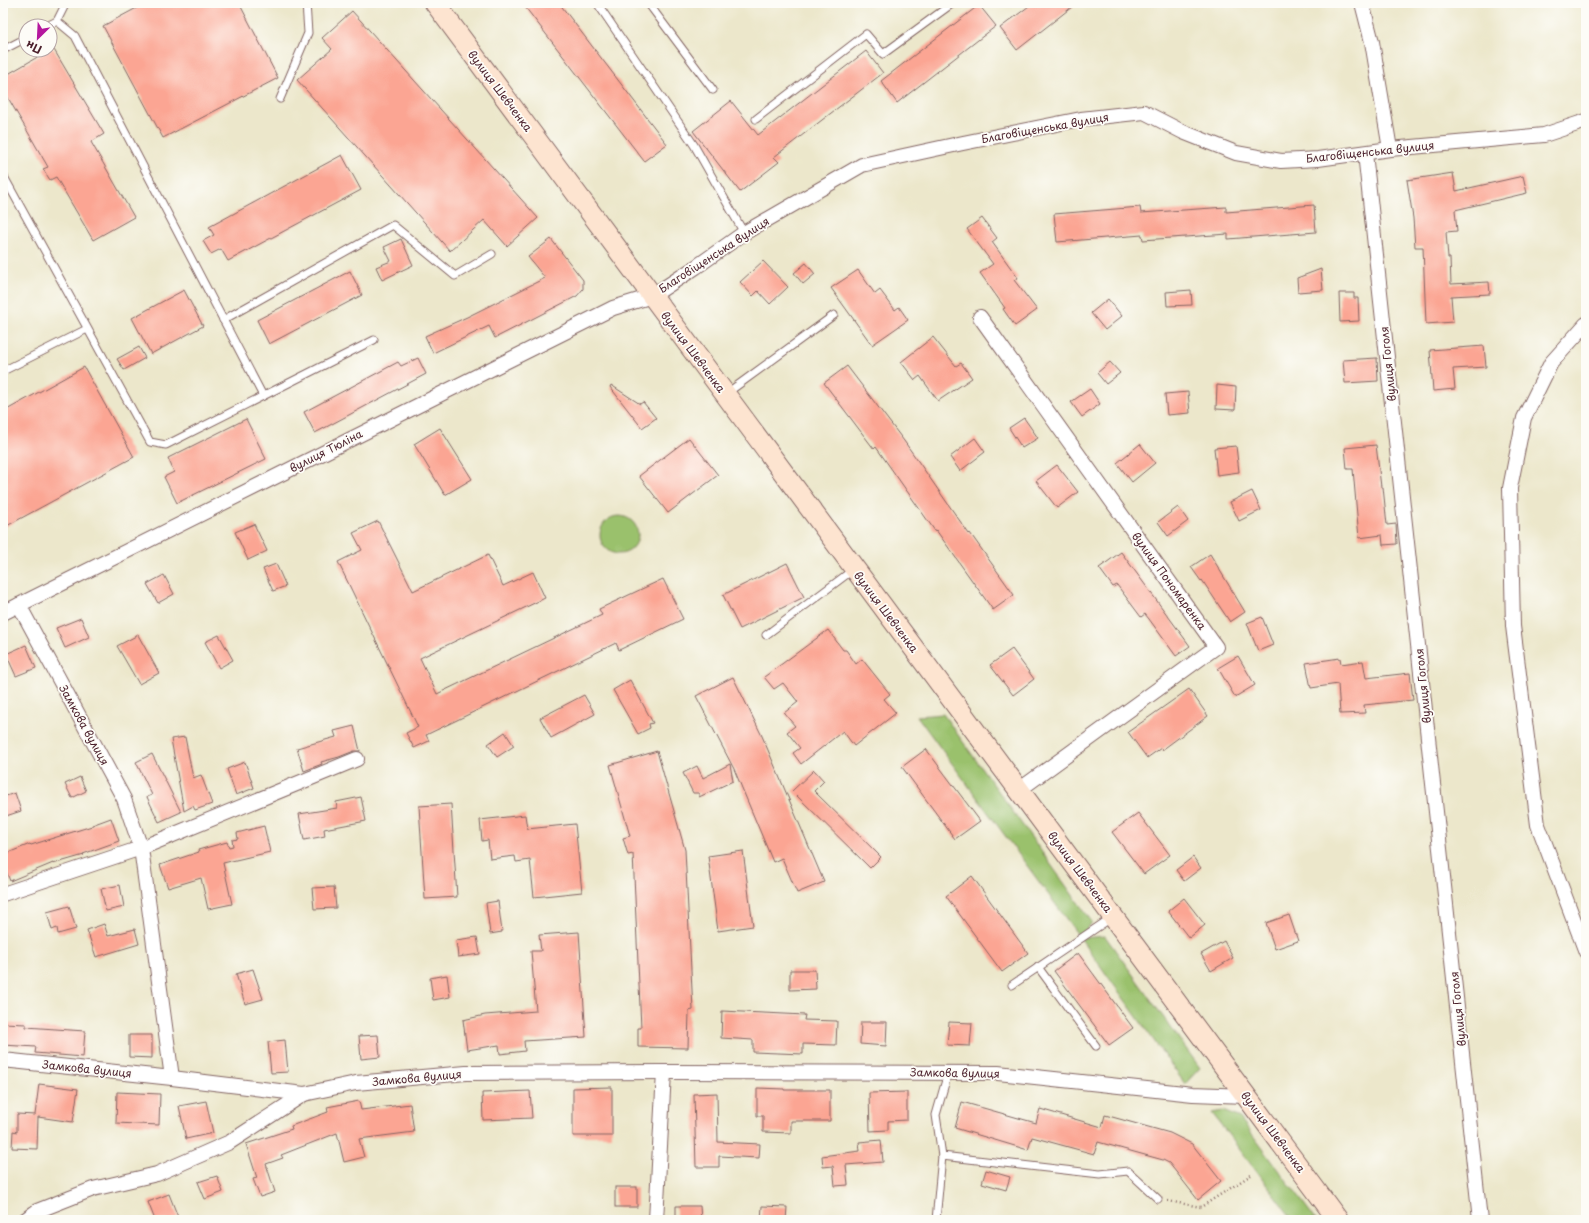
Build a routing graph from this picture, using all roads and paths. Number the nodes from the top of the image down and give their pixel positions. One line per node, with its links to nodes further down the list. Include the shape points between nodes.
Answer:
1 (66, 3): 8 (lane)
2 (306, 3): 13 (lane, via 308,33)
3 (434, 3): 21 (main road, вулиця Шевченка)
4 (597, 3): 19 (lane, via 694,145)
5 (648, 3): 12 (lane)
6 (953, 3): 14 (lane, via 883,54 866,34)
7 (1362, 3): 16 (street, via 1372,42)
8 (58, 18)
9 (58, 21): 24 (lane, via 75,36)
10 (18, 42): 11 (lane)
11 (3, 50)
12 (714, 90)
13 (280, 99)
14 (756, 119)
15 (1586, 121): 16 (street, Благовіщенська вулиця, via 1544,135)
16 (1390, 149): 17 (street, Благовіщенська вулиця)
17 (1365, 153): 19 (street, Благовіщенська вулиця, via 1281,161 1236,153 1183,132 1144,112 1081,119 862,165); 57 (street, вулиця Гоголя)
18 (3, 175): 26 (lane)
19 (744, 232): 21 (street, Благовіщенська вулиця)
20 (492, 254): 24 (lane, via 455,276 393,225)
21 (652, 296): 29 (main road, вулиця Шевченка); 32 (street, вулиця Тюліна, via 613,308)
22 (834, 315): 29 (lane)
23 (980, 317): 36 (street, вулиця Пономаренка, via 1216,647)
24 (223, 320): 30 (lane)
25 (1586, 324): 40 (street, via 1552,364 1524,418 1510,488 1513,626 1538,825)
26 (87, 328): 28 (lane); 30 (lane, via 150,442 166,445)
27 (374, 340): 30 (lane)
28 (3, 371)
29 (725, 394): 31 (main road, вулиця Шевченка)
30 (262, 396)
31 (854, 569): 34 (lane); 36 (main road, вулиця Шевченка)
32 (18, 605): 33 (street, вулиця Тюліна); 37 (street, Замкова вулиця, via 124,799)
33 (3, 613)
34 (766, 635)
35 (357, 758): 37 (street)
36 (1019, 790): 39 (main road, вулиця Шевченка)
37 (141, 848): 38 (street); 47 (street, Замкова вулиця)
38 (3, 894)
39 (1113, 916): 41 (lane); 49 (main road, вулиця Шевченка)
40 (1586, 952)
41 (1038, 967): 42 (lane); 43 (lane)
42 (1012, 985)
43 (1096, 1046)
44 (3, 1060): 47 (street, Замкова вулиця)
45 (664, 1072): 46 (street, Замкова вулиця); 48 (street, Замкова вулиця, via 466,1073 356,1082); 54 (street)
46 (948, 1073): 49 (street, Замкова вулиця, via 998,1073 1193,1094); 50 (lane, via 936,1115)
47 (172, 1078): 48 (street, Замкова вулиця)
48 (304, 1094): 53 (street, via 230,1142 157,1174 93,1189 37,1211)
49 (1246, 1096): 56 (main road, вулиця Шевченка)
50 (942, 1156): 52 (lane, via 1100,1174 1128,1170); 55 (lane)
51 (1252, 1175): 52 (path, via 1201,1206)
52 (1158, 1199)
53 (25, 1220)
54 (656, 1220)
55 (936, 1220)
56 (1338, 1220)
57 (1480, 1220)

